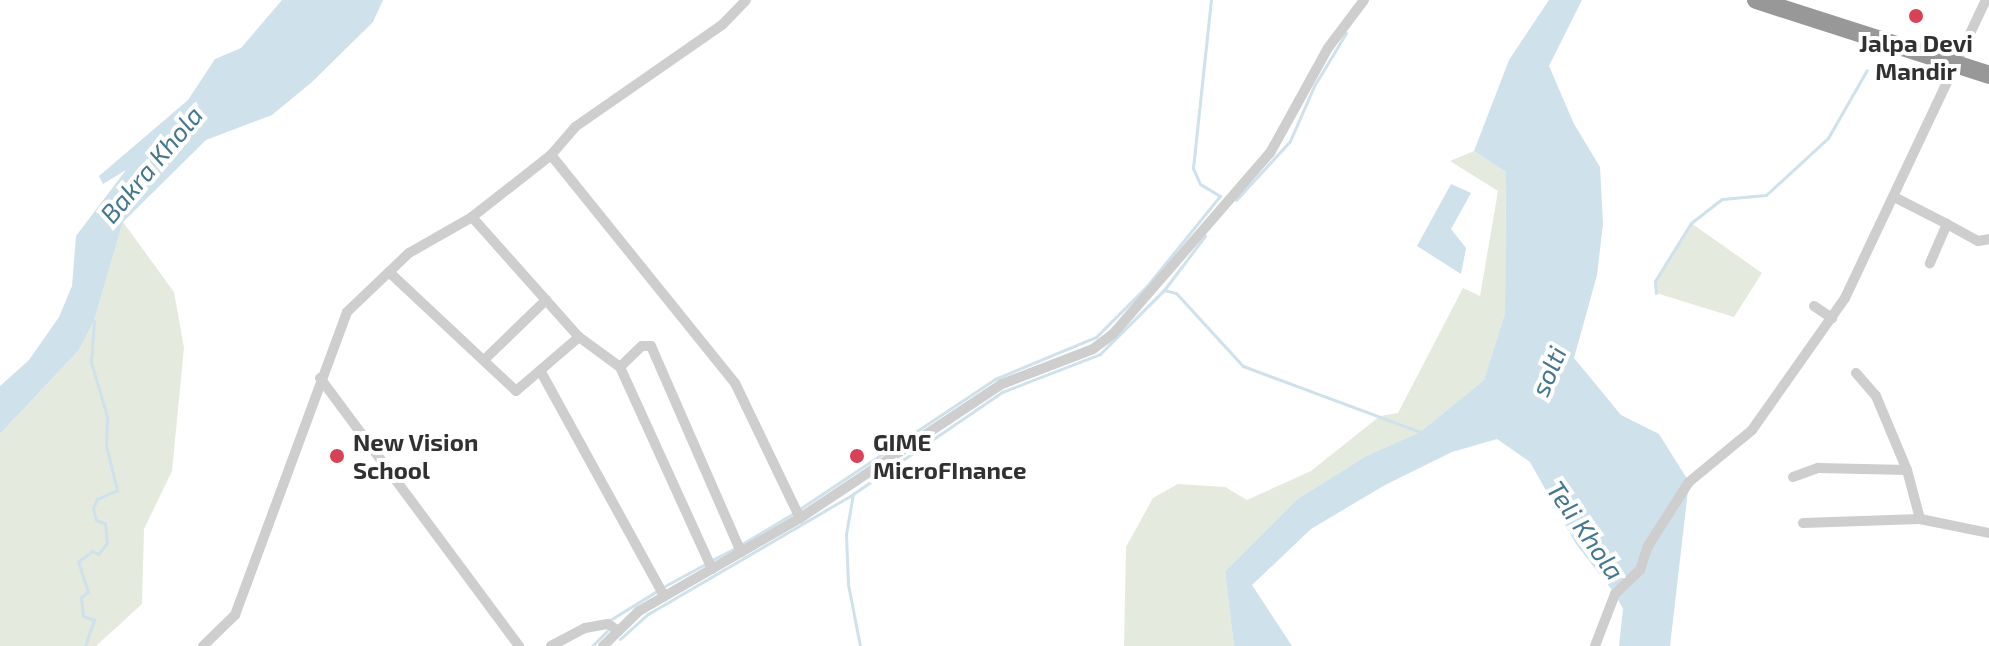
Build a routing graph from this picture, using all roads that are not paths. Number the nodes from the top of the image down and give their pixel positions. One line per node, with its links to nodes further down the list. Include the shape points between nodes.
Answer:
1 (746, 0): 7 (street, via 723,24 575,127)
2 (1364, 0): 25 (street, via 1328,48 1270,153 1113,334 1093,349 1002,384)
3 (1756, 0): 5 (highway)
4 (1986, 0): 5 (street)
5 (1957, 64): 6 (highway); 8 (street)
6 (1989, 75)
7 (551, 155): 9 (street); 25 (street, via 735,383)
8 (1896, 198): 10 (street); 16 (street)
9 (472, 217): 13 (street, via 409,253); 14 (street)
10 (1947, 224): 11 (street, via 1978,241); 12 (street)
11 (1989, 239)
12 (1930, 263)
13 (389, 272): 18 (street); 22 (street, via 347,312)
14 (546, 300): 17 (street); 18 (street)
15 (1814, 306): 16 (street)
16 (1832, 318): 37 (street, via 1752,430 1689,482 1648,546 1640,570 1615,594)
17 (579, 337): 19 (street); 20 (street)
18 (485, 359): 20 (street, via 516,391)
19 (620, 367): 29 (street, via 642,346 651,346); 30 (street)
20 (541, 372): 31 (street)
21 (1856, 373): 23 (street, via 1876,396)
22 (320, 378): 33 (street, via 235,615); 34 (street)
23 (1907, 470): 24 (street, via 1818,468); 26 (street)
24 (1793, 477)
25 (800, 518): 29 (street)
26 (1920, 519): 27 (street); 28 (street)
27 (1803, 523)
28 (1989, 533)
29 (741, 552): 30 (street)
30 (712, 569): 31 (street)
31 (664, 596): 32 (street)
32 (617, 630): 35 (street, via 608,624 585,628); 36 (street)
33 (203, 646)
34 (519, 646)
35 (551, 646)
36 (603, 646)
37 (1595, 646)

